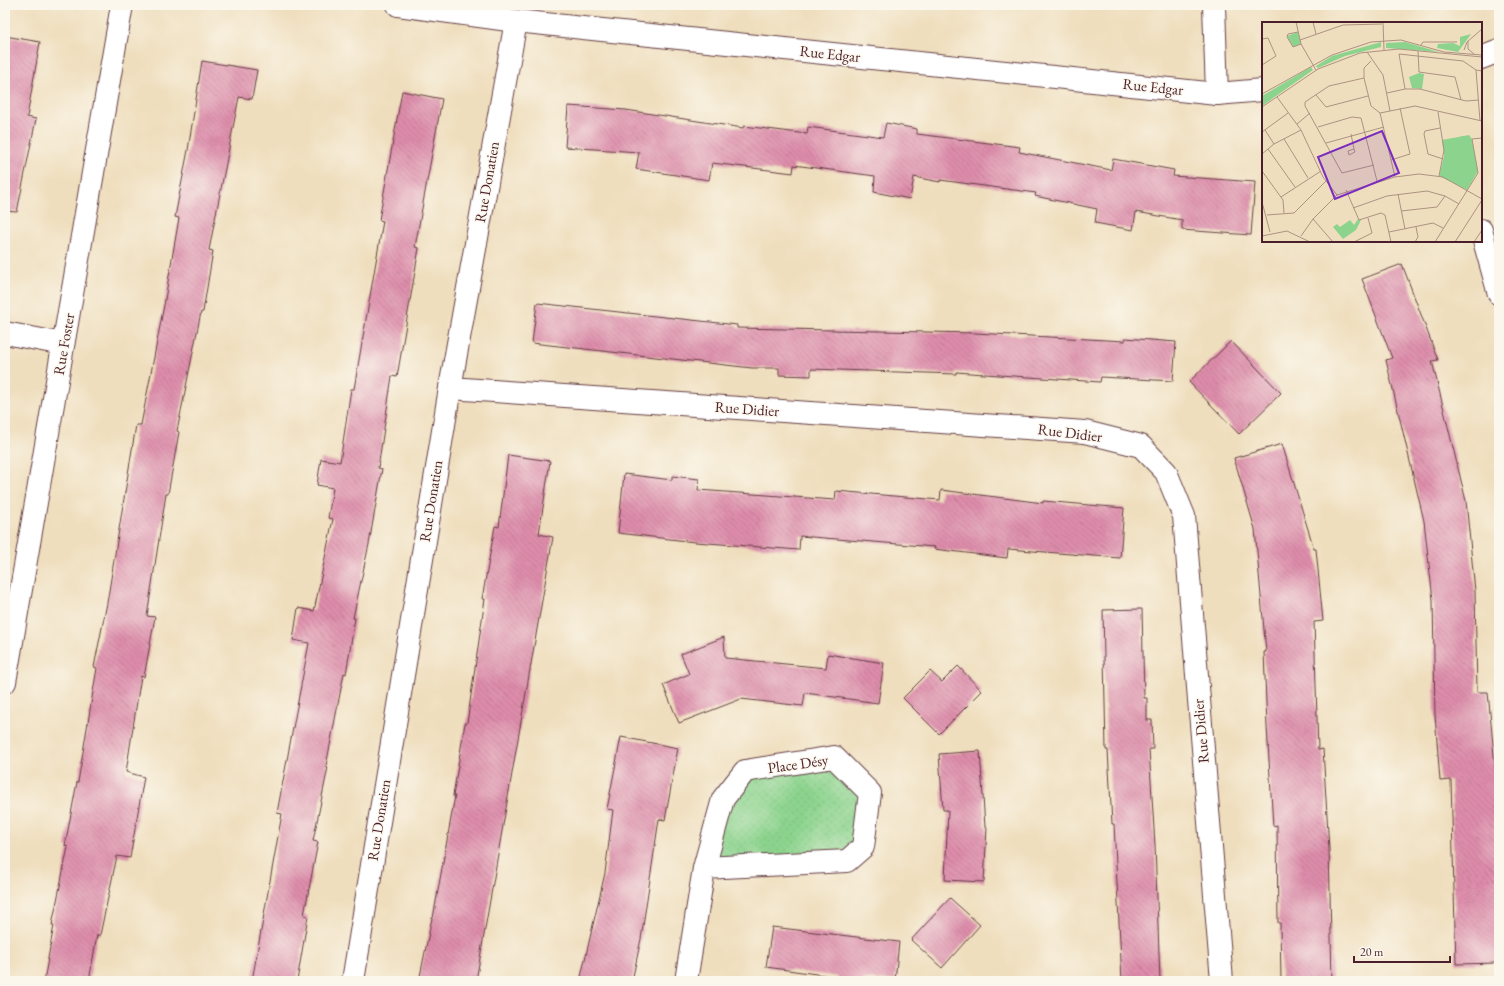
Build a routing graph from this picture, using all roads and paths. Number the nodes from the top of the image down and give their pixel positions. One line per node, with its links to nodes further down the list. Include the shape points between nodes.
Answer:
1 (122, 5): 12 (street, Rue Foster)
2 (398, 5): 4 (street, Rue Edgar)
3 (1214, 5): 8 (street)
4 (516, 22): 8 (street, Rue Edgar); 13 (street, Rue Donatien)
5 (1499, 51): 6 (street)
6 (1482, 58)
7 (1262, 90): 8 (street, Rue Edgar)
8 (1217, 94)
9 (1482, 234): 10 (street)
10 (1499, 294)
11 (5, 333): 12 (street)
12 (63, 344): 14 (street, Rue Foster)
13 (450, 388): 16 (street, Rue Donatien); 18 (street, Rue Didier, via 1085,432 1141,446 1166,472 1184,516)
14 (5, 682)
15 (704, 868): 15 (street, Place Désy, via 847,861 863,847 870,793 834,757 744,771 723,798); 17 (street, Place Désy)
16 (353, 981)
17 (686, 981)
18 (1222, 981)

